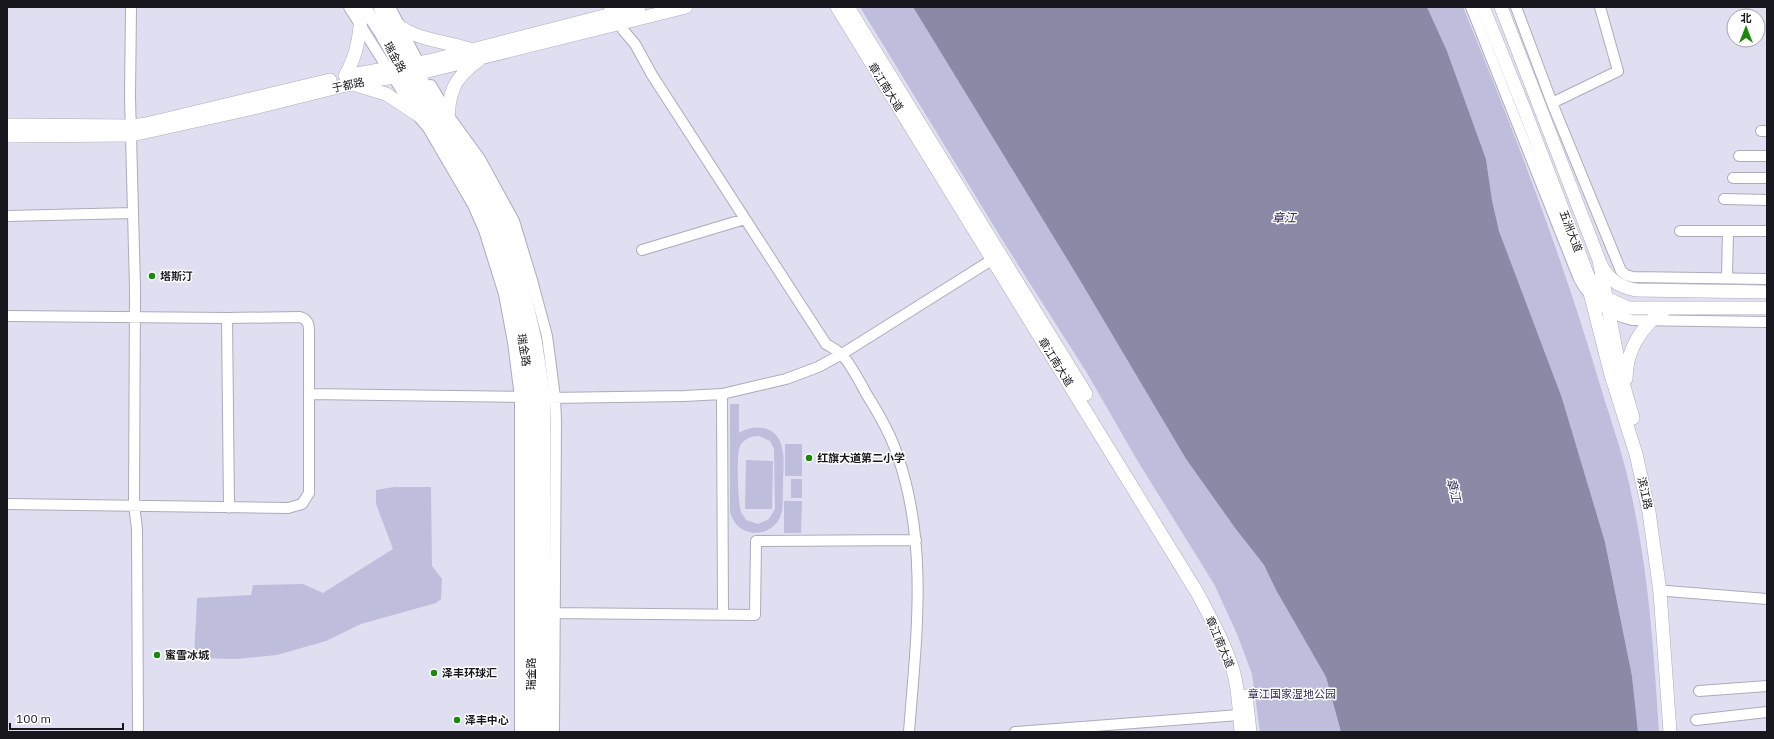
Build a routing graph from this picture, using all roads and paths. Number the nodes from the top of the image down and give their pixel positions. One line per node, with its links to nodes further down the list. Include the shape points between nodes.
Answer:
1 (131, 7): 26 (street)
2 (349, 7): 16 (street)
3 (363, 7): 16 (main road); 19 (main road, 瑞金路)
4 (381, 7): 17 (main road); 19 (main road, 瑞金路)
5 (390, 7): 17 (street)
6 (639, 7): 15 (main road, 于都路)
7 (686, 7): 15 (main road, 于都路)
8 (837, 7): 41 (main road, 章江南大道)
9 (848, 7): 41 (main road, 章江南大道)
10 (1471, 7): 47 (street, via 1579,279)
11 (1483, 7): 47 (main road, 五洲大道, via 1582,262 1591,282)
12 (1501, 7): 47 (main road, 五洲大道, via 1604,270)
13 (1516, 7): 21 (street)
14 (1600, 7): 21 (street, via 1618,71)
15 (614, 15): 18 (main road, 于都路); 36 (street, via 635,44 652,75)
16 (361, 24): 19 (street); 20 (main road, via 356,53)
17 (399, 25): 18 (main road, via 418,36 459,45); 19 (street)
18 (478, 54): 19 (main road, 于都路); 22 (main road, via 457,82 450,97)
19 (407, 70): 20 (main road, 于都路); 22 (street); 23 (street); 25 (main road, 瑞金路)
20 (346, 80): 23 (main road, via 386,94); 26 (main road, 于都路, via 146,124)
21 (1552, 103): 42 (street, via 1618,268)
22 (448, 114): 25 (main road); 59 (street, via 480,159 514,221 547,336)
23 (417, 115): 25 (main road); 59 (street, via 428,128 473,205 484,230 504,294 513,342)
24 (7, 125): 26 (main road, 于都路)
25 (442, 127): 59 (main road, 瑞金路, via 468,157 492,196 503,223 523,288 535,340)
26 (132, 130): 27 (main road, 于都路); 34 (street)
27 (7, 136)
28 (1739, 156): 29 (street)
29 (1767, 156)
30 (1733, 178): 31 (street)
31 (1767, 178)
32 (1724, 199): 33 (street)
33 (1767, 200)
34 (133, 213): 35 (street); 51 (street)
35 (7, 216)
36 (745, 219): 40 (street); 55 (street, via 826,344)
37 (1680, 231): 38 (street)
38 (1728, 231): 39 (street); 43 (street)
39 (1767, 231)
40 (642, 250)
41 (997, 256): 55 (street); 71 (main road, 章江南大道, via 1198,594 1233,670); 81 (main road, 章江南大道, via 1206,591 1241,668)
42 (1633, 277): 43 (street); 47 (street, via 1622,277)
43 (1727, 278): 44 (street)
44 (1767, 279)
45 (1637, 290): 46 (main road, 五洲大道); 47 (main road); 47 (main road, 五洲大道, via 1625,288)
46 (1767, 292)
47 (1603, 299): 48 (main road, via 1628,308); 53 (street, via 1632,320); 58 (main road, 滨江路); 82 (main road, 滨江路, via 1600,332 1636,454 1649,512 1660,592)
48 (1667, 308): 49 (main road); 53 (main road)
49 (1767, 308)
50 (7, 316): 51 (street)
51 (134, 317): 52 (street); 61 (street)
52 (227, 318): 56 (street, via 289,316 305,319 309,326); 62 (street)
53 (1651, 321): 54 (street); 58 (main road, via 1637,338 1629,357 1626,376)
54 (1767, 322)
55 (842, 354): 57 (street, via 818,367 786,379); 63 (street, via 878,413 897,454 908,488)
56 (309, 394): 59 (street); 62 (street, via 309,493 302,504 288,508)
57 (722, 394): 59 (street); 67 (street)
58 (1627, 397): 64 (main road, 滨江路, via 1657,510)
59 (538, 398): 66 (main road, 瑞金路); 74 (street); 75 (main road, 瑞金路)
60 (7, 504): 61 (street)
61 (134, 505): 62 (street); 73 (street, via 137,529)
62 (230, 508)
63 (916, 540): 67 (street, via 756,541 755,615); 78 (street, via 917,616)
64 (1667, 591): 65 (street); 83 (main road, 滨江路)
65 (1767, 599)
66 (549, 613): 67 (street); 76 (main road, 瑞金路); 77 (street)
67 (723, 614)
68 (1767, 686): 69 (street)
69 (1699, 691)
70 (1767, 712): 72 (street)
71 (1239, 715): 79 (street); 80 (main road, 章江南大道)
72 (1696, 720)
73 (138, 732)
74 (520, 732)
75 (531, 732)
76 (544, 732)
77 (554, 732)
78 (909, 732)
79 (1015, 732)
80 (1241, 732)
81 (1250, 732)
82 (1670, 732)
83 (1677, 732)

